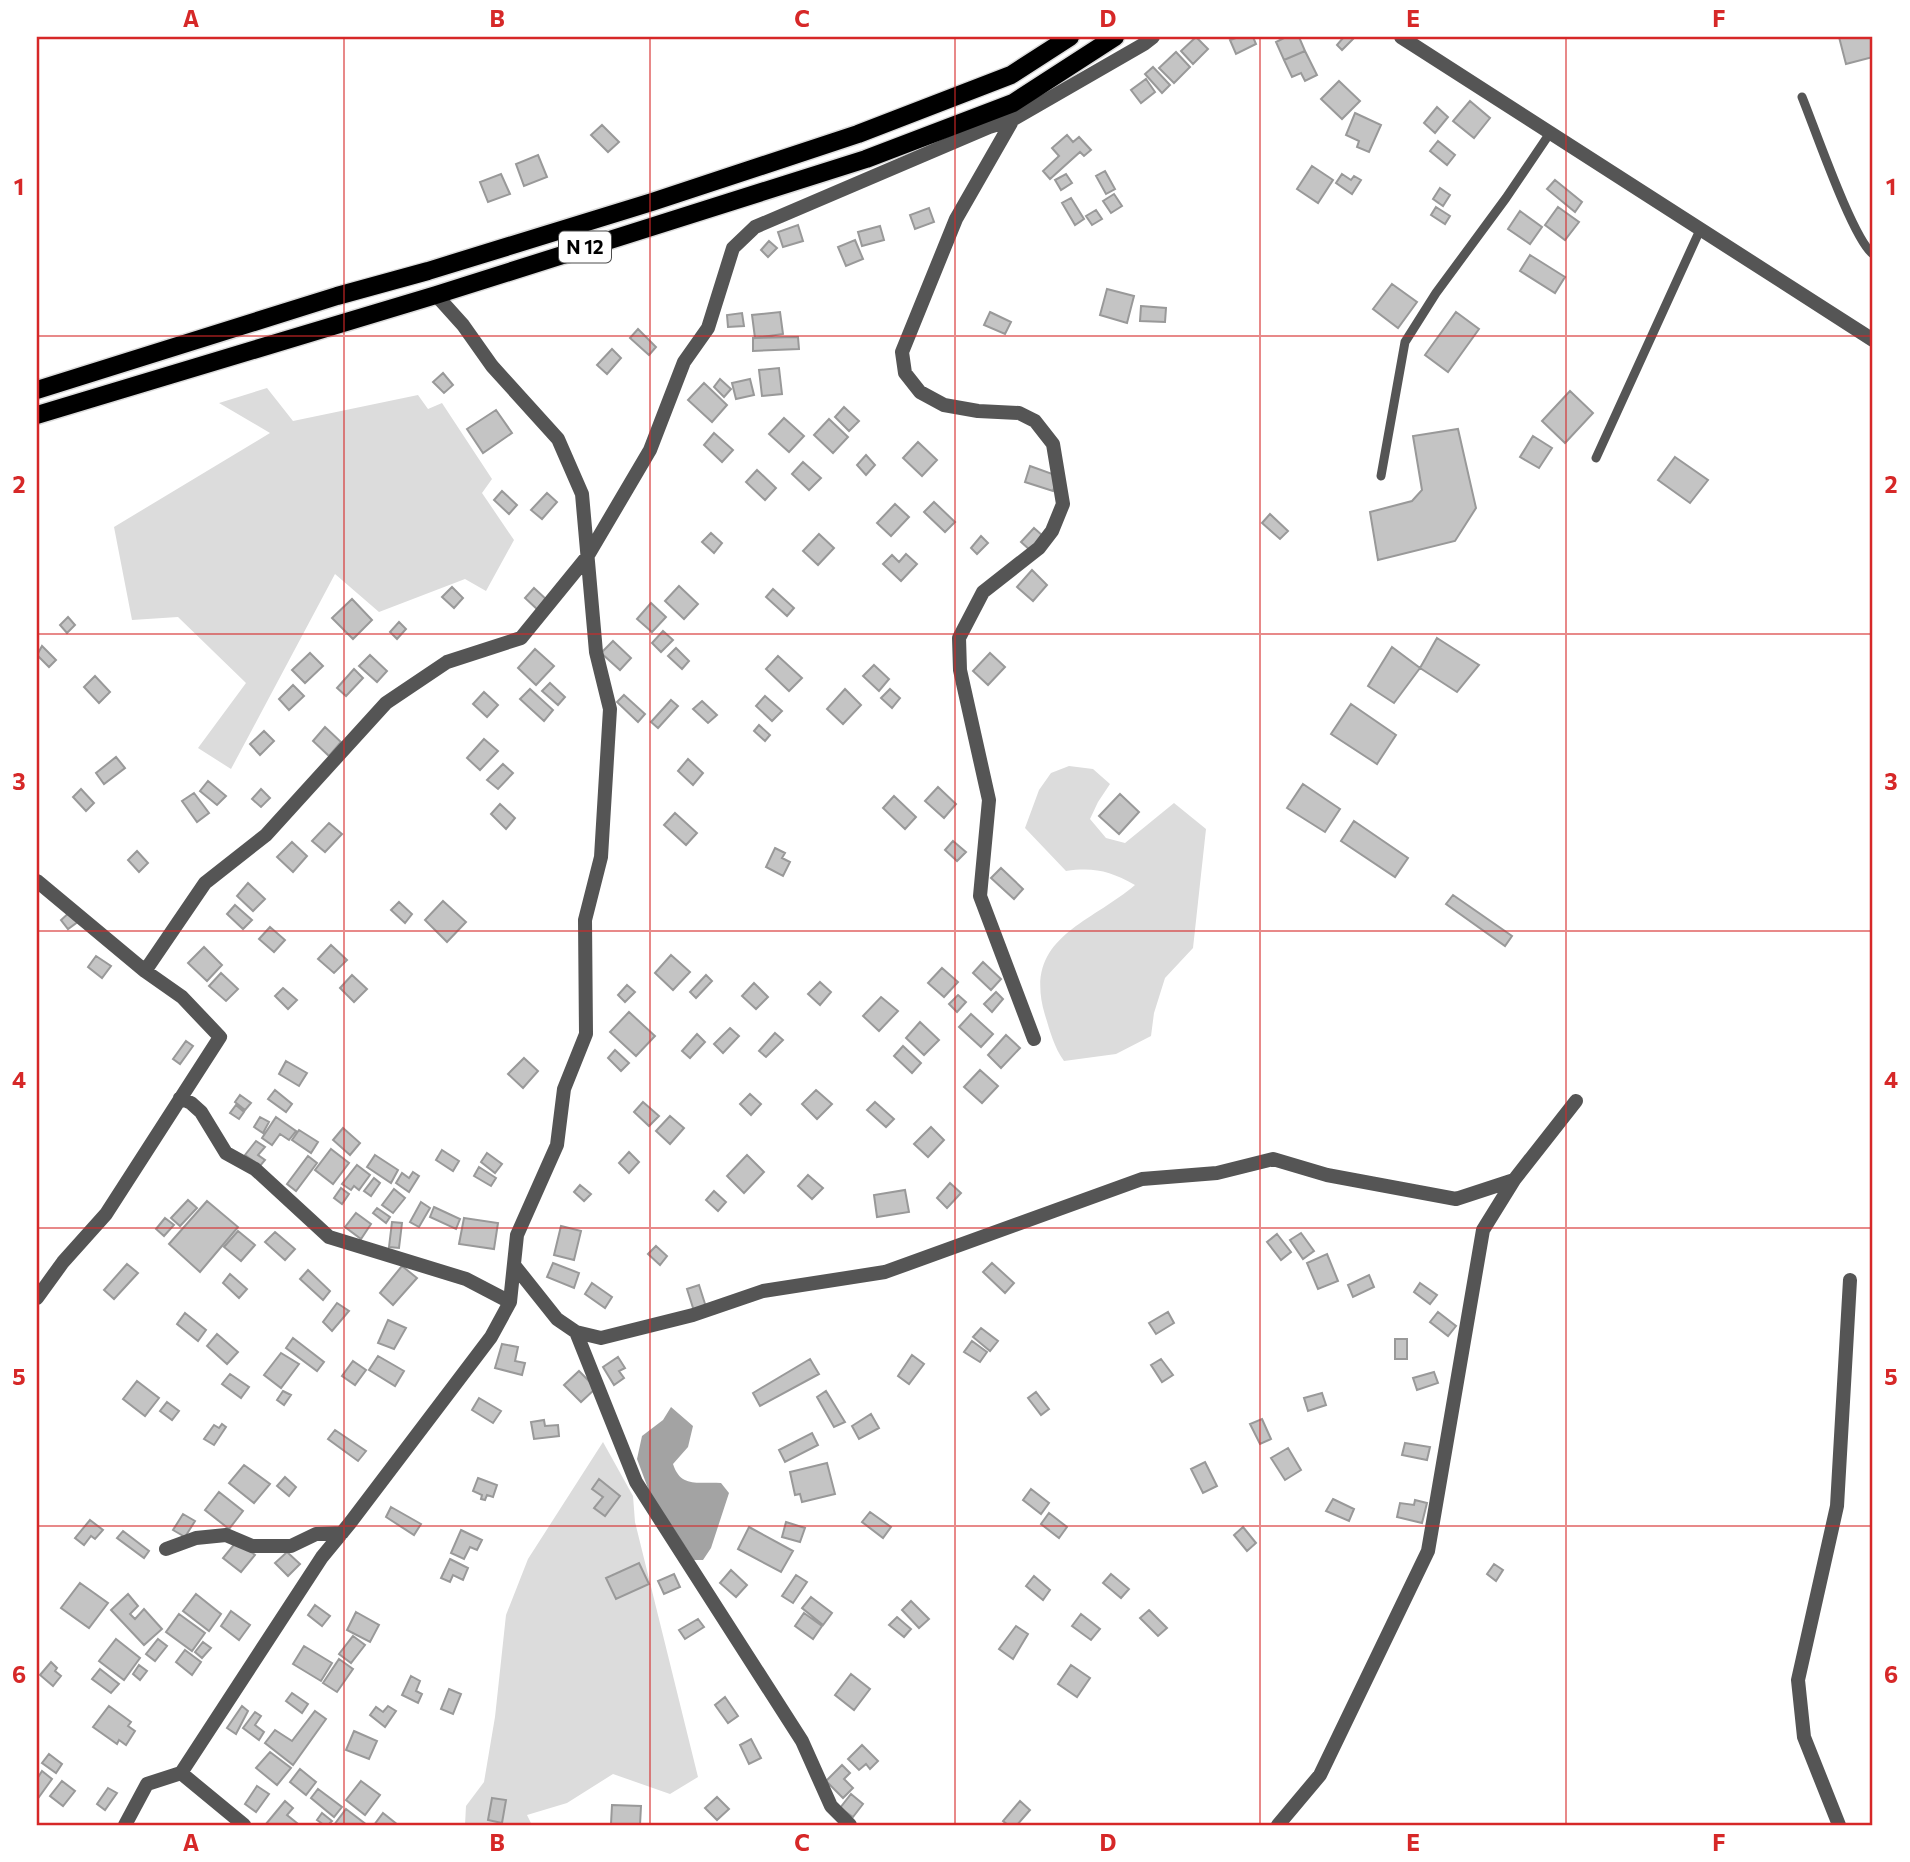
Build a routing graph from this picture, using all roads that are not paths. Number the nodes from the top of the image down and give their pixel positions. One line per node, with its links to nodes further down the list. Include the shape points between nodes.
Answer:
1 (1070, 37): 12 (main road, N 12, via 1012,75 858,134 639,206)
2 (1115, 37): 6 (main road, N 12)
3 (1153, 37): 6 (street)
4 (1401, 37): 7 (street)
5 (1802, 97): 9 (lane, via 1849,215)
6 (1013, 111): 10 (main road, N 12); 16 (street, via 989,127 755,227 733,248 708,328 684,362 650,450); 19 (street, via 956,219 902,352 905,373 920,392 944,405 1019,412 1034,421 1053,444 1063,504 1052,531 1039,548 983,592 959,638 960,670 989,800 980,896)
7 (1550, 133): 8 (street); 15 (lane, via 1405,342)
8 (1700, 230): 11 (street); 14 (lane)
9 (1873, 254)
10 (436, 295): 13 (main road, N 12); 16 (street, via 558,439 582,495)
11 (1873, 340)
12 (37, 390)
13 (37, 415)
14 (1595, 458)
15 (1381, 476)
16 (587, 557): 18 (street, via 521,638 447,662 386,703 267,835 205,883); 23 (street, via 596,652 610,709 601,857 585,920 586,1034 564,1089 557,1145 517,1236)
17 (37, 881): 18 (street)
18 (145, 971): 20 (street, via 182,997 220,1037)
19 (1034, 1039)
20 (180, 1098): 25 (street, via 106,1214); 26 (street, via 201,1112 226,1153 255,1169 329,1237 466,1279)
21 (1576, 1101): 22 (street)
22 (1514, 1181): 27 (street, via 1455,1199 1328,1175 1273,1159 1217,1173 1142,1179 885,1272 763,1291 693,1315 601,1338); 34 (street, via 1483,1230 1428,1550 1320,1776)
23 (514, 1265): 26 (street); 27 (street, via 557,1318)
24 (1850, 1280): 35 (street, via 1837,1506 1798,1680 1804,1737)
25 (37, 1298)
26 (510, 1302): 28 (street, via 491,1337)
27 (576, 1332): 33 (street, via 636,1482 802,1741 831,1806)
28 (342, 1533): 29 (street, via 316,1534 291,1546 252,1546 226,1535 196,1538); 30 (street)
29 (166, 1549)
30 (181, 1773): 31 (street, via 147,1784); 32 (street)
31 (125, 1825)
32 (244, 1825)
33 (850, 1825)
34 (1278, 1825)
35 (1839, 1825)

